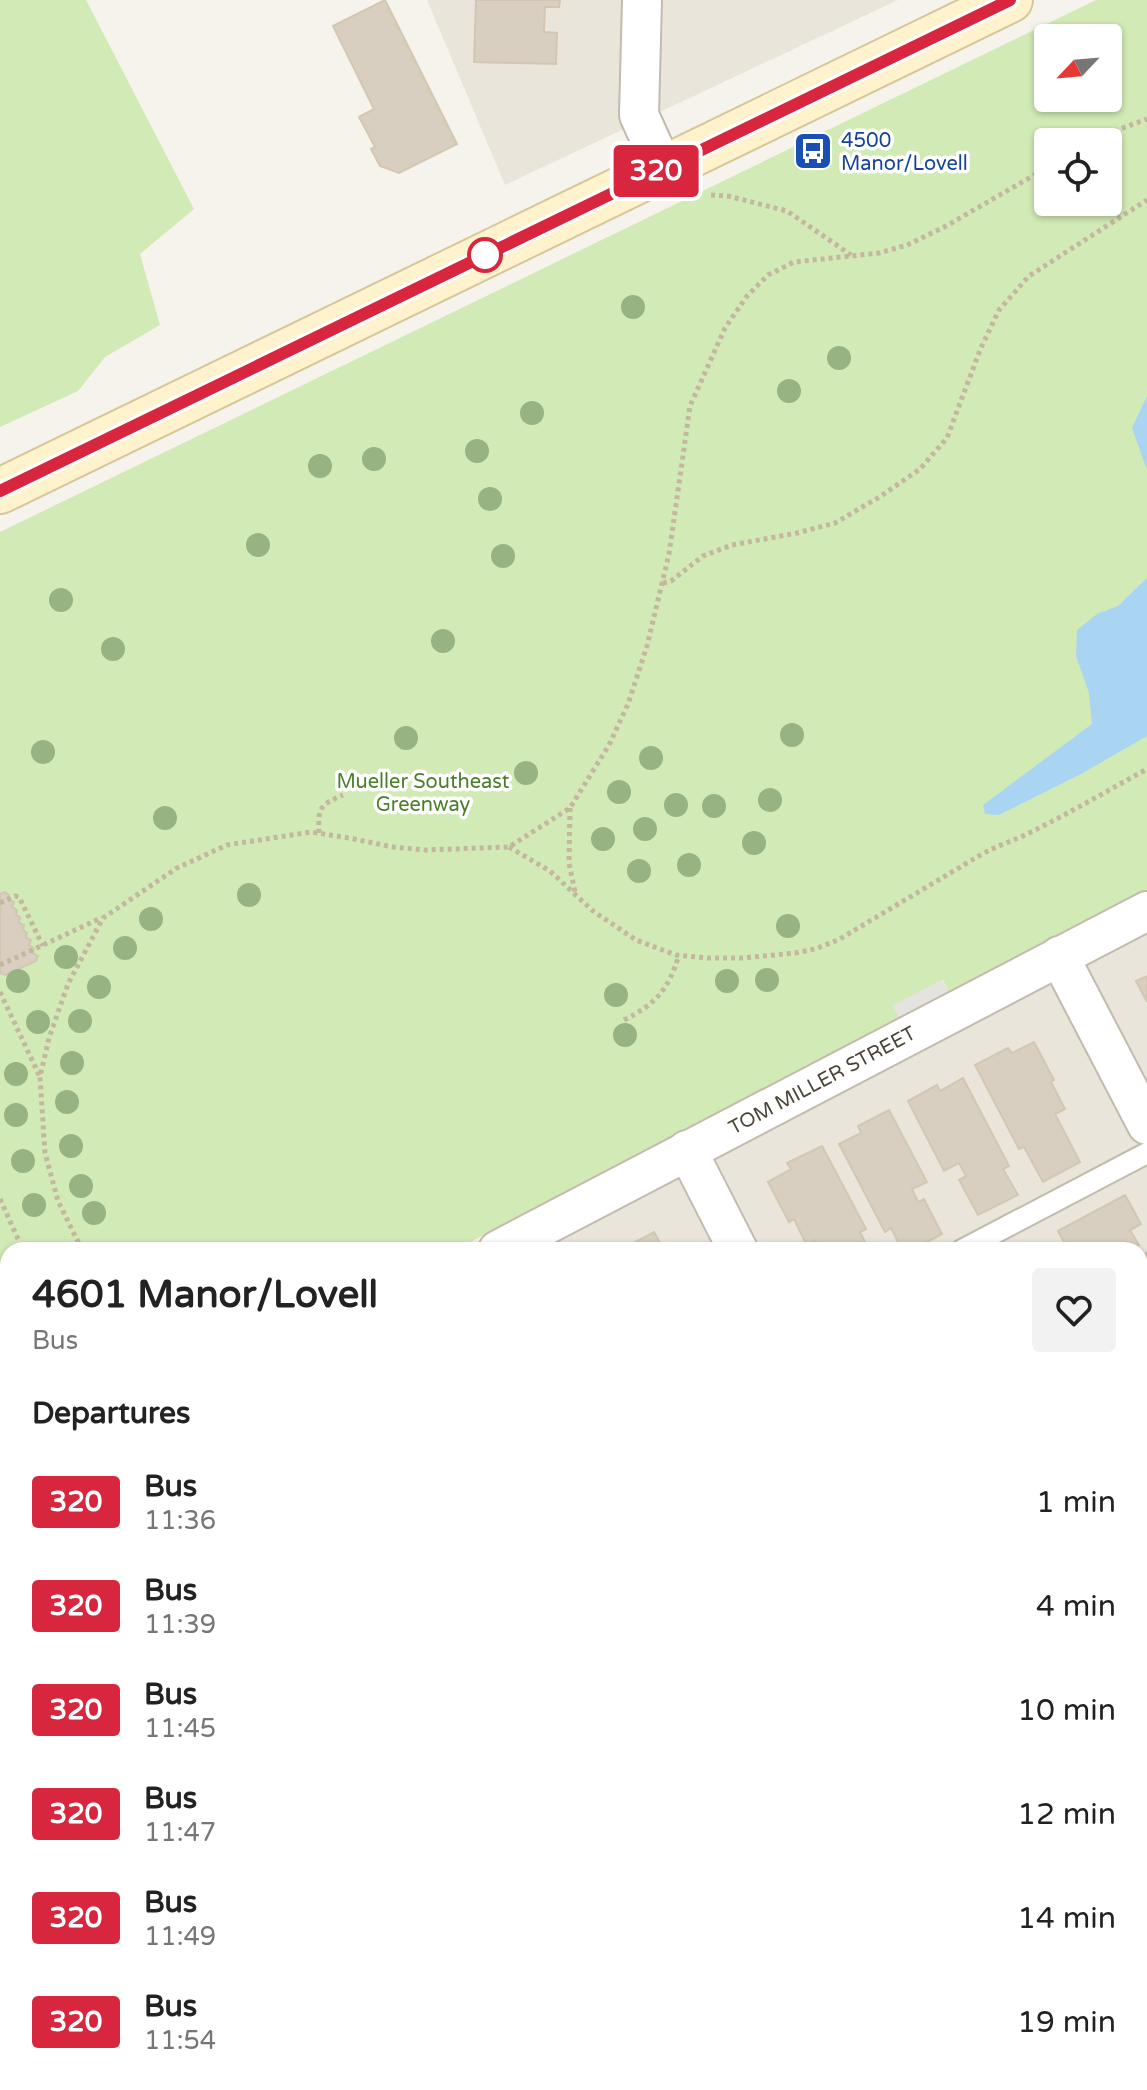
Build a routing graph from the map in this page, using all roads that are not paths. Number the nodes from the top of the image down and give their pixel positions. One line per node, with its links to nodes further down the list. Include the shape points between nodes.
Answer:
1 (642, 0): 3 (street, via 639,115)
2 (1010, 0): 3 (main road)
3 (663, 168): 4 (main road)
4 (0, 491)
5 (1147, 911): 6 (street, TOM MILLER STREET)
6 (1059, 956): 7 (street); 8 (street, TOM MILLER STREET)
7 (1147, 1125)
8 (687, 1150): 10 (street, TOM MILLER STREET); 11 (street)
9 (1147, 1153): 12 (lane)
10 (513, 1242)
11 (734, 1242)
12 (981, 1242)

